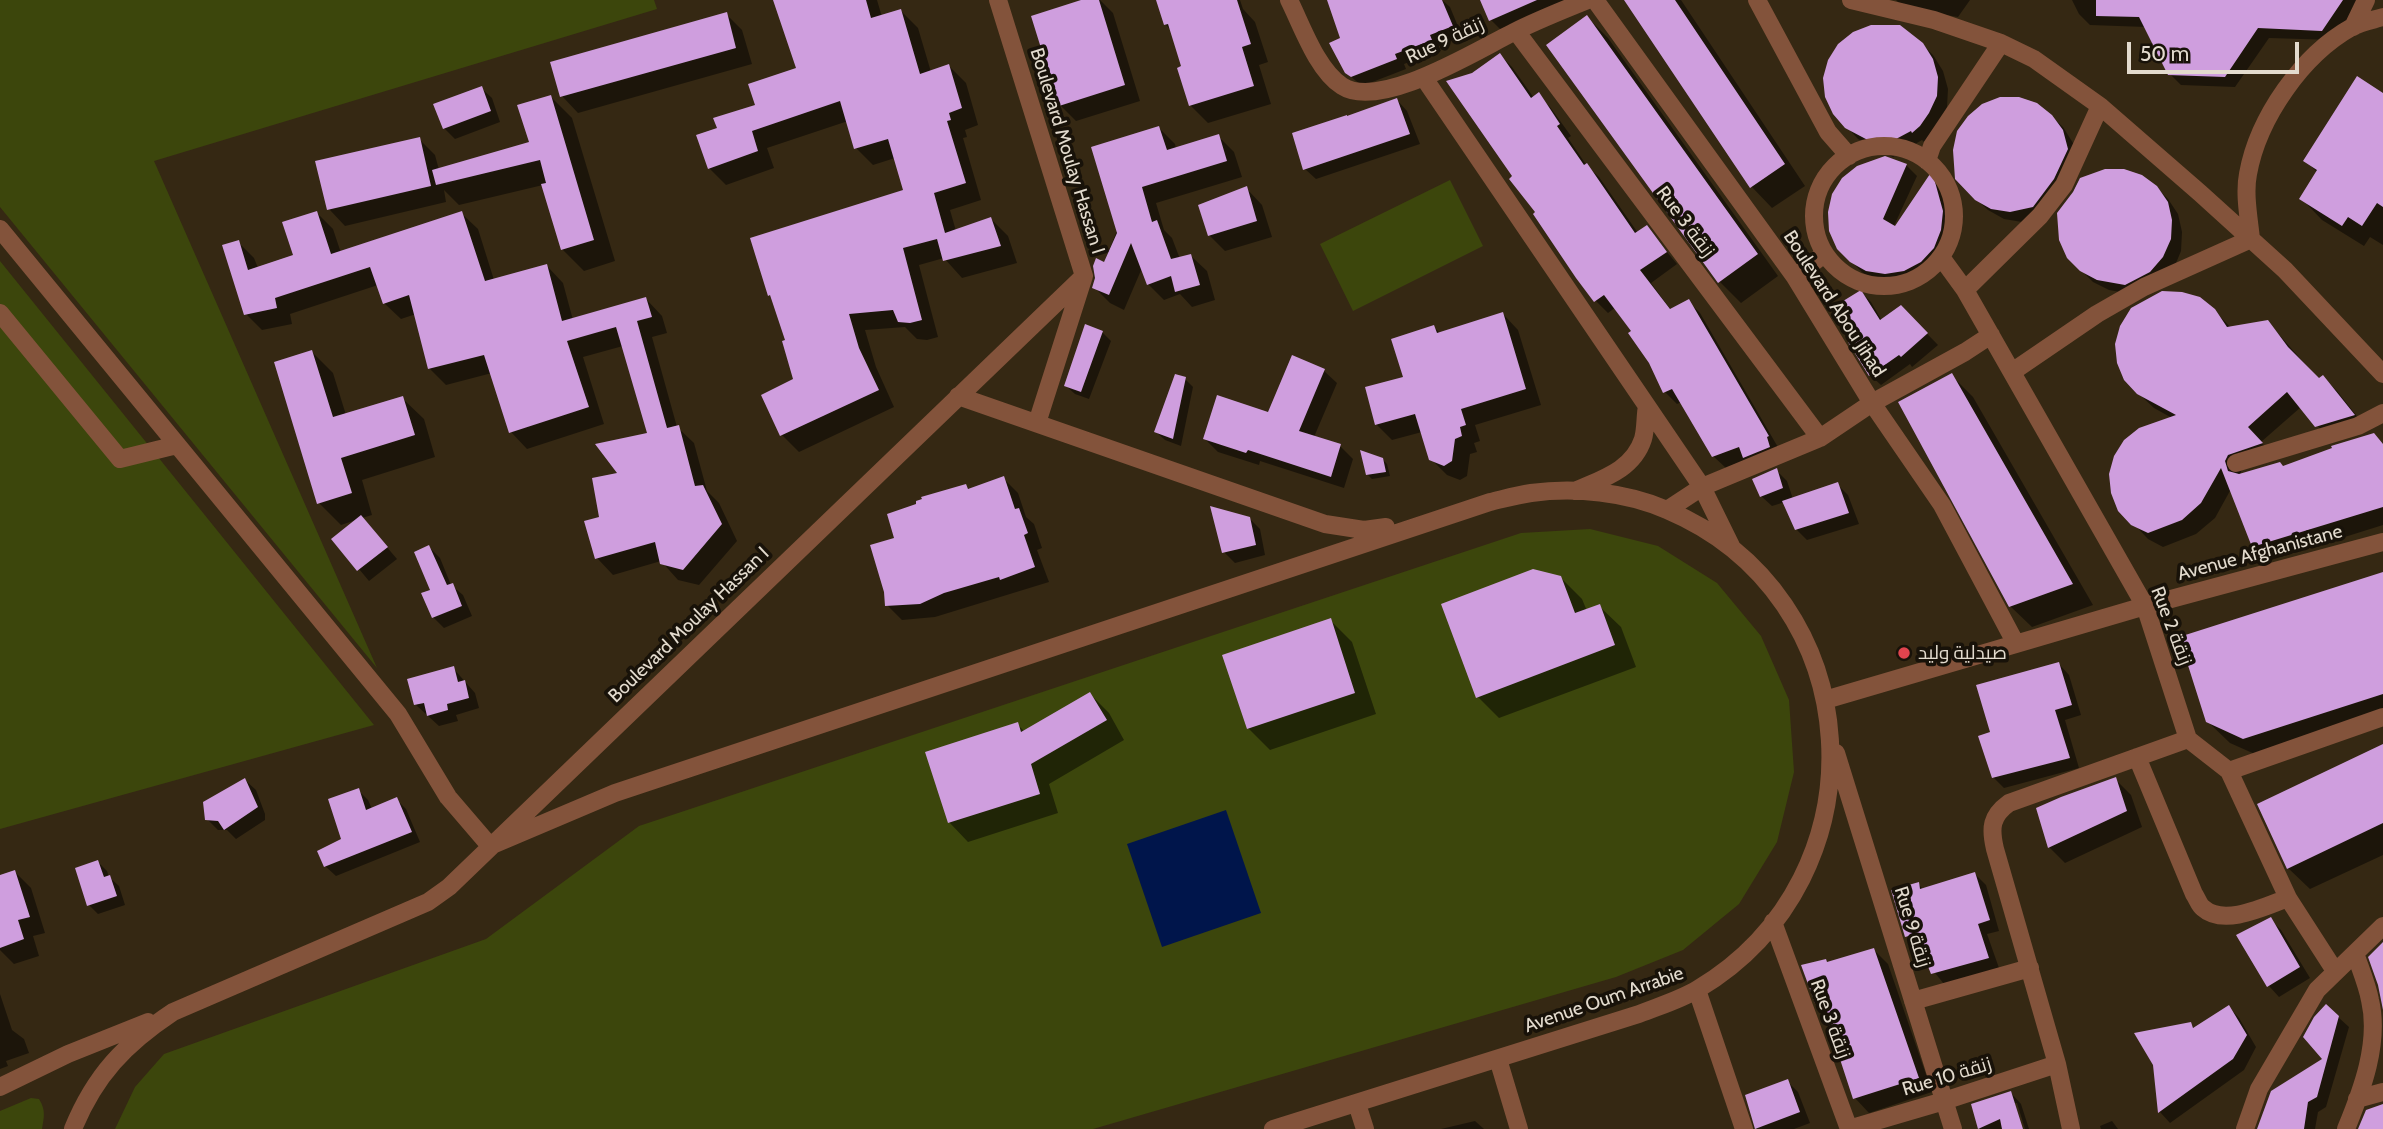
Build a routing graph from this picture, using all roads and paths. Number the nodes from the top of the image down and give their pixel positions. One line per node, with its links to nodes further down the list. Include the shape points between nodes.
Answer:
1 (998, 0): 20 (street, Boulevard Moulay Hassan I)
2 (1289, 0): 12 (street, Rue 9 زنقة, via 1323,67 1339,84 1353,92 1373,92)
3 (1588, 0): 10 (street, Rue 9 زنقة)
4 (1595, 0): 21 (street, Boulevard Abou Jihad)
5 (1757, 0): 14 (street, via 1828,132)
6 (1850, 0): 11 (street, via 1934,20)
7 (2367, 0): 9 (street)
8 (2383, 17): 9 (street)
9 (2353, 27): 17 (street, via 2320,50 2287,84 2258,138 2247,176)
10 (1516, 31): 12 (street, Rue 9 زنقة); 32 (street, Rue 3 زنقة)
11 (2001, 43): 13 (street, via 2034,59); 15 (street, via 1932,146)
12 (1424, 78): 29 (street)
13 (2100, 106): 17 (street); 22 (street, via 2064,185 2040,216)
14 (1849, 156): 15 (street, via 1889,146); 18 (street, via 1832,170 1814,211)
15 (1927, 161): 19 (street, via 1942,176 1951,195 1951,238)
16 (0, 229): 33 (street)
17 (2250, 239): 25 (street, via 2144,287); 26 (street)
18 (1824, 254): 19 (street, via 1853,280 1892,286 1928,271); 21 (street)
19 (1941, 257): 22 (street, Rue 2 زنقة)
20 (1084, 276): 27 (street, Boulevard Moulay Hassan I); 31 (street)
21 (1795, 277): 28 (street, Boulevard Abou Jihad)
22 (1965, 290): 24 (street, Rue 2 زنقة)
23 (0, 313): 33 (street, via 120,459)
24 (1991, 335): 25 (street, Rue 2 زنقة); 28 (street)
25 (2012, 372): 41 (street, Rue 2 زنقة)
26 (2383, 374)
27 (958, 396): 31 (street); 49 (street, Boulevard Moulay Hassan I)
28 (1872, 403): 32 (street); 42 (street, Boulevard Abou Jihad, via 1942,505)
29 (1647, 406): 35 (street); 36 (street, via 1643,438 1632,460 1613,475)
30 (2383, 413): 34 (street, via 2358,426)
31 (1037, 423): 38 (street, via 1325,524 1364,530)
32 (1820, 438): 35 (street)
33 (177, 445): 49 (street, via 398,714 448,797)
34 (2236, 463)
35 (1702, 486): 37 (street); 40 (street)
36 (1574, 491): 37 (street, via 1617,496); 38 (street, via 1531,493)
37 (1667, 510): 40 (street)
38 (1425, 523): 49 (street, via 615,793)
39 (2383, 542): 41 (street, Avenue Afghanistane)
40 (1733, 549): 43 (street, Avenue Oum Arrabie, via 1790,613 1810,650)
41 (2145, 606): 42 (street, Avenue Afghanistane); 46 (street, Rue 2 زنقة)
42 (2016, 644): 43 (street, Avenue Afghanistane)
43 (1825, 696): 45 (street, Avenue Oum Arrabie)
44 (2383, 717): 48 (street)
45 (1831, 736): 51 (street, Avenue Oum Arrabie, via 1831,782 1822,827 1806,870); 58 (street, Rue 9 زنقة)
46 (2188, 739): 47 (street); 48 (street)
47 (2137, 757): 50 (street, via 2203,908 2218,915 2238,915); 54 (street, via 2008,803 1997,811 1992,822 1995,849)
48 (2230, 771): 50 (street)
49 (490, 846): 57 (street, Boulevard Moulay Hassan I, via 428,902)
50 (2288, 898): 55 (street)
51 (1773, 922): 56 (street, Avenue Oum Arrabie, via 1755,945); 73 (street, Rue 3 زنقة)
52 (2383, 926): 53 (street)
53 (2355, 953): 55 (street); 59 (street)
54 (2030, 968): 58 (street); 61 (street)
55 (2335, 971): 76 (street, via 2317,990 2259,1089)
56 (1697, 990): 60 (street, Avenue Oum Arrabie, via 1639,1014); 72 (street)
57 (203, 999): 62 (street); 68 (street, Boulevard Moulay Hassan I, via 173,1012 121,1052 100,1077)
58 (1913, 1001): 65 (street, Rue 9 زنقة)
59 (2377, 1016): 64 (street)
60 (1498, 1059): 66 (street, Avenue Oum Arrabie); 71 (street)
61 (2057, 1064): 65 (street, Rue 10 زنقة); 75 (street)
62 (0, 1087)
63 (2383, 1092): 64 (street)
64 (2357, 1099): 77 (street)
65 (1944, 1101): 67 (street, Rue 10 زنقة); 74 (street, Rue 9 زنقة)
66 (1357, 1104): 69 (street, Avenue Oum Arrabie); 70 (street)
67 (1886, 1124): 73 (street, Rue 10 زنقة)
68 (73, 1129)
69 (1273, 1129)
70 (1365, 1129)
71 (1519, 1129)
72 (1744, 1129)
73 (1849, 1129)
74 (1953, 1129)
75 (2071, 1129)
76 (2245, 1129)
77 (2346, 1129)

